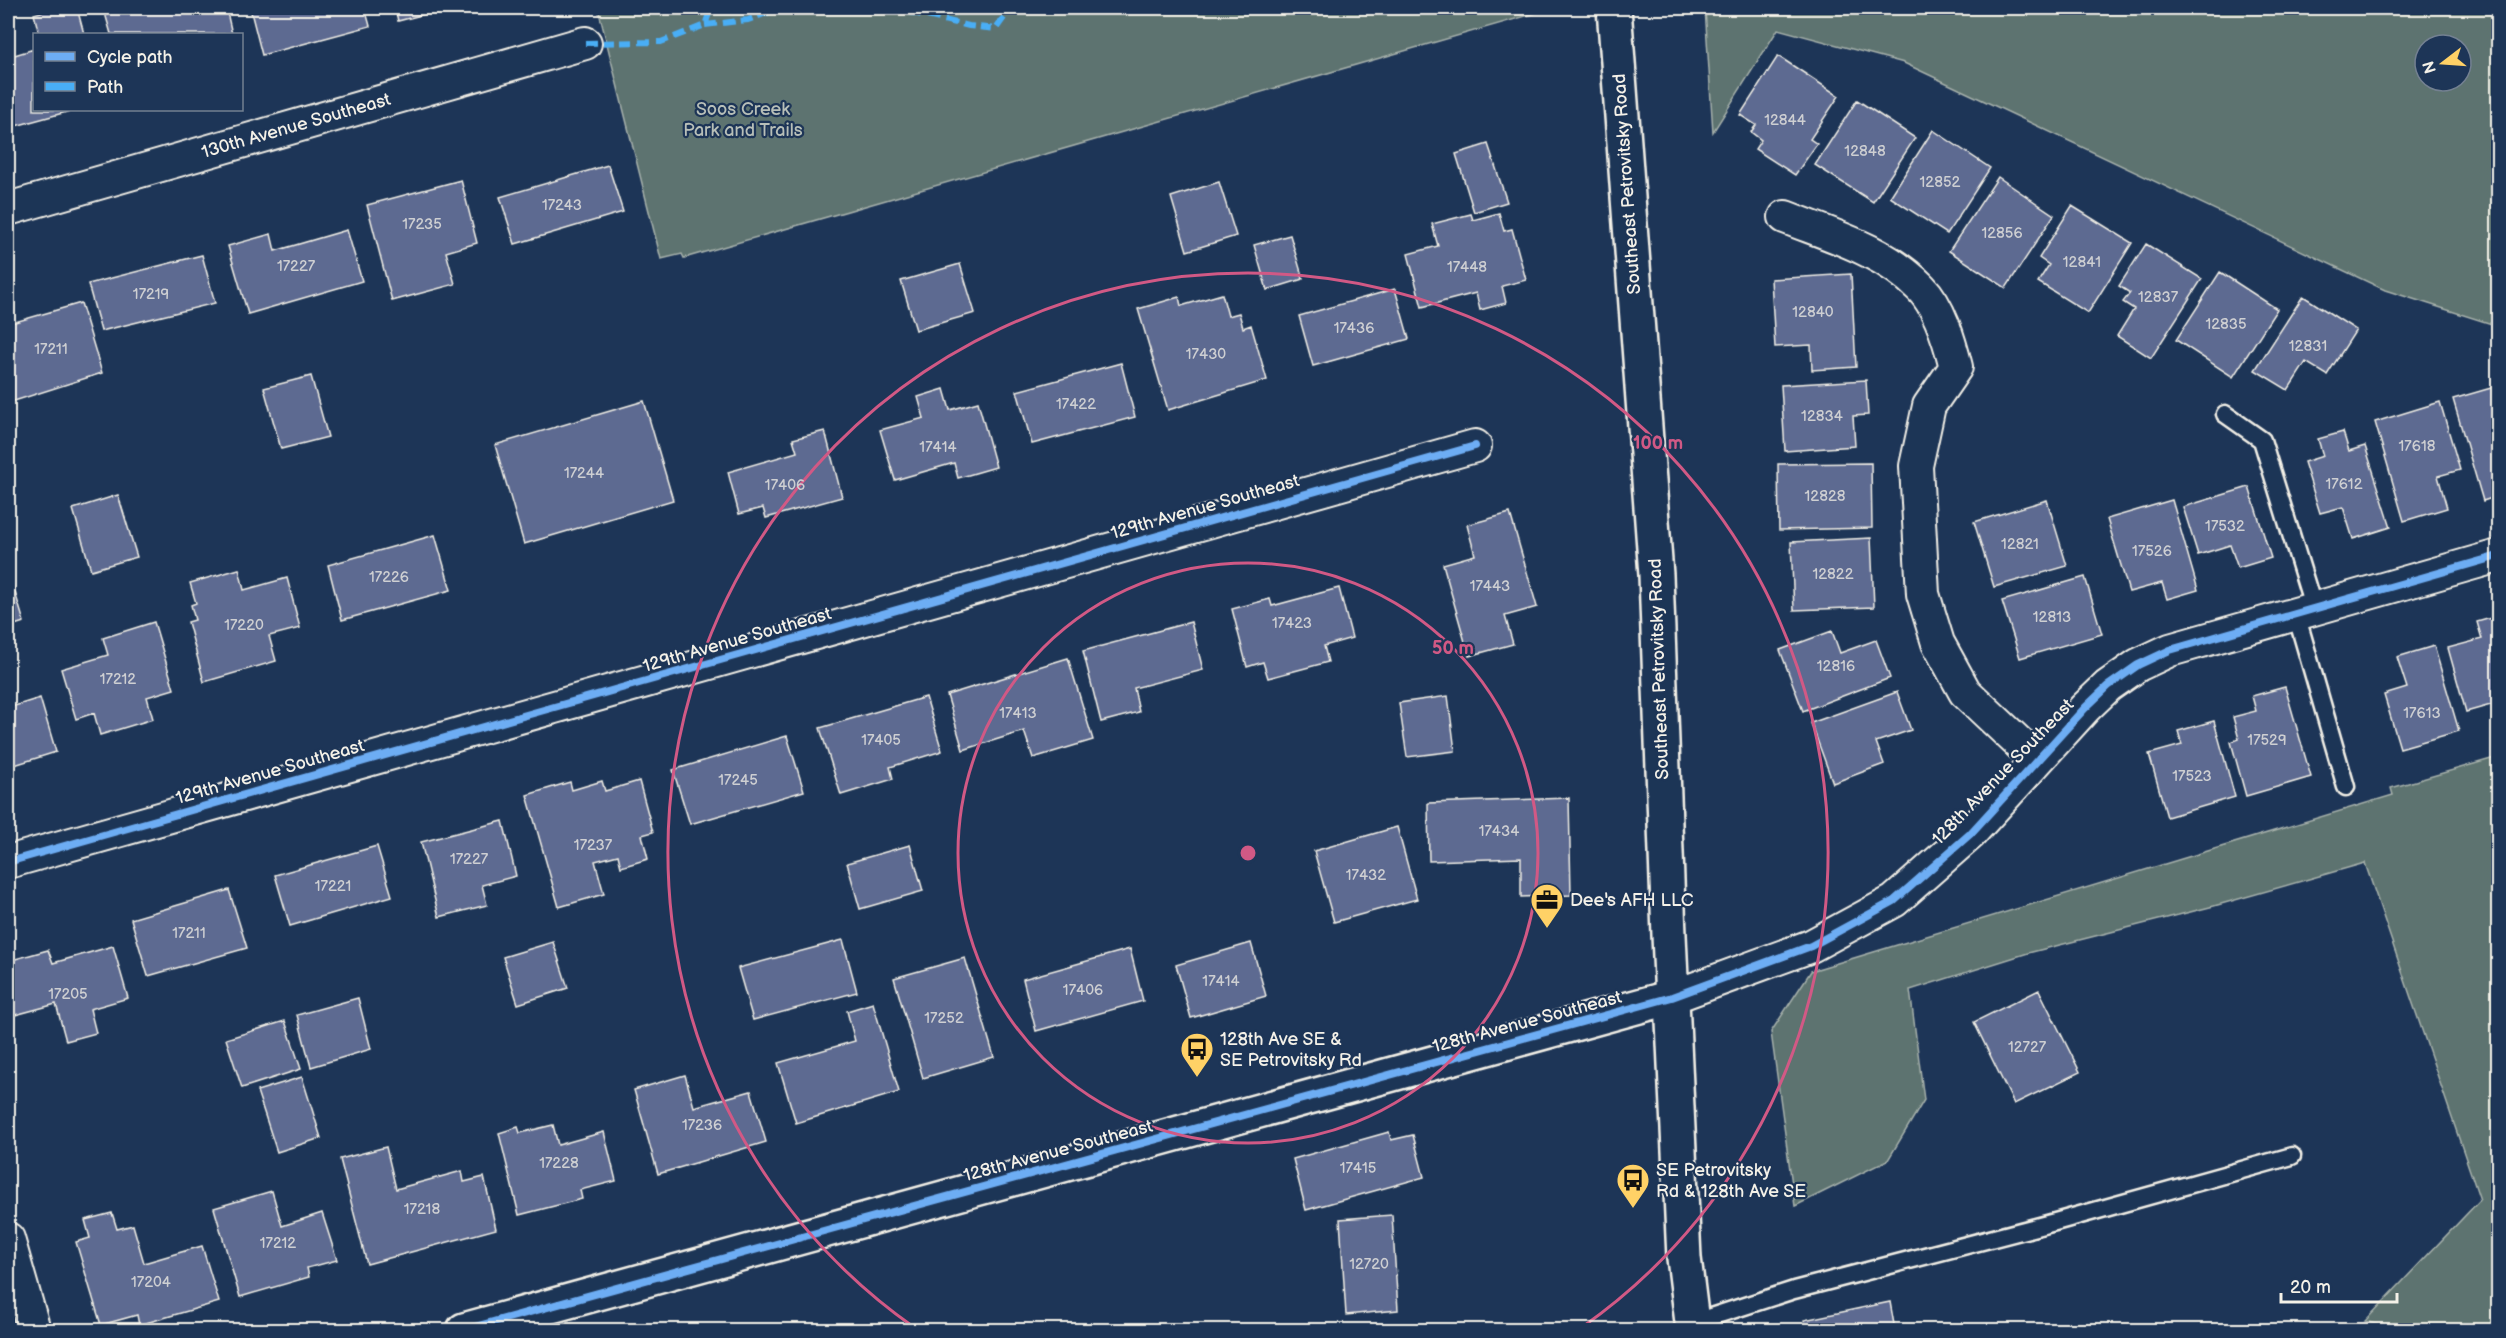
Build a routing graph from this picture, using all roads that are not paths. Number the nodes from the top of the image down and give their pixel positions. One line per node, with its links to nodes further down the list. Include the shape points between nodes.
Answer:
1 (1614, 8): 12 (main road, Southeast Petrovitsky Road, via 1656,575)
2 (585, 43): 3 (street, 130th Avenue Southeast)
3 (8, 208)
4 (1785, 217): 9 (street, via 1876,253 1923,289 1948,334 1956,367 1929,406 1916,466 1923,594 1938,643 1965,692)
5 (2225, 414): 8 (lane, via 2262,440)
6 (1475, 446): 11 (street, 129th Avenue Southeast)
7 (2499, 556): 8 (street, 128th Avenue Southeast)
8 (2305, 612): 9 (street, 128th Avenue Southeast, via 2170,650 2138,665 2108,686); 10 (lane)
9 (2037, 760): 12 (street, 128th Avenue Southeast, via 1970,834 1894,901 1811,946)
10 (2346, 787)
11 (8, 862)
12 (1672, 997): 15 (main road, Southeast Petrovitsky Road, via 1684,1258); 17 (main road, 128th Avenue Southeast, via 542,1315)
13 (2292, 1156): 15 (lane, via 1794,1290)
14 (8, 1239): 16 (street)
15 (1692, 1327)
16 (34, 1330)
17 (464, 1330)

